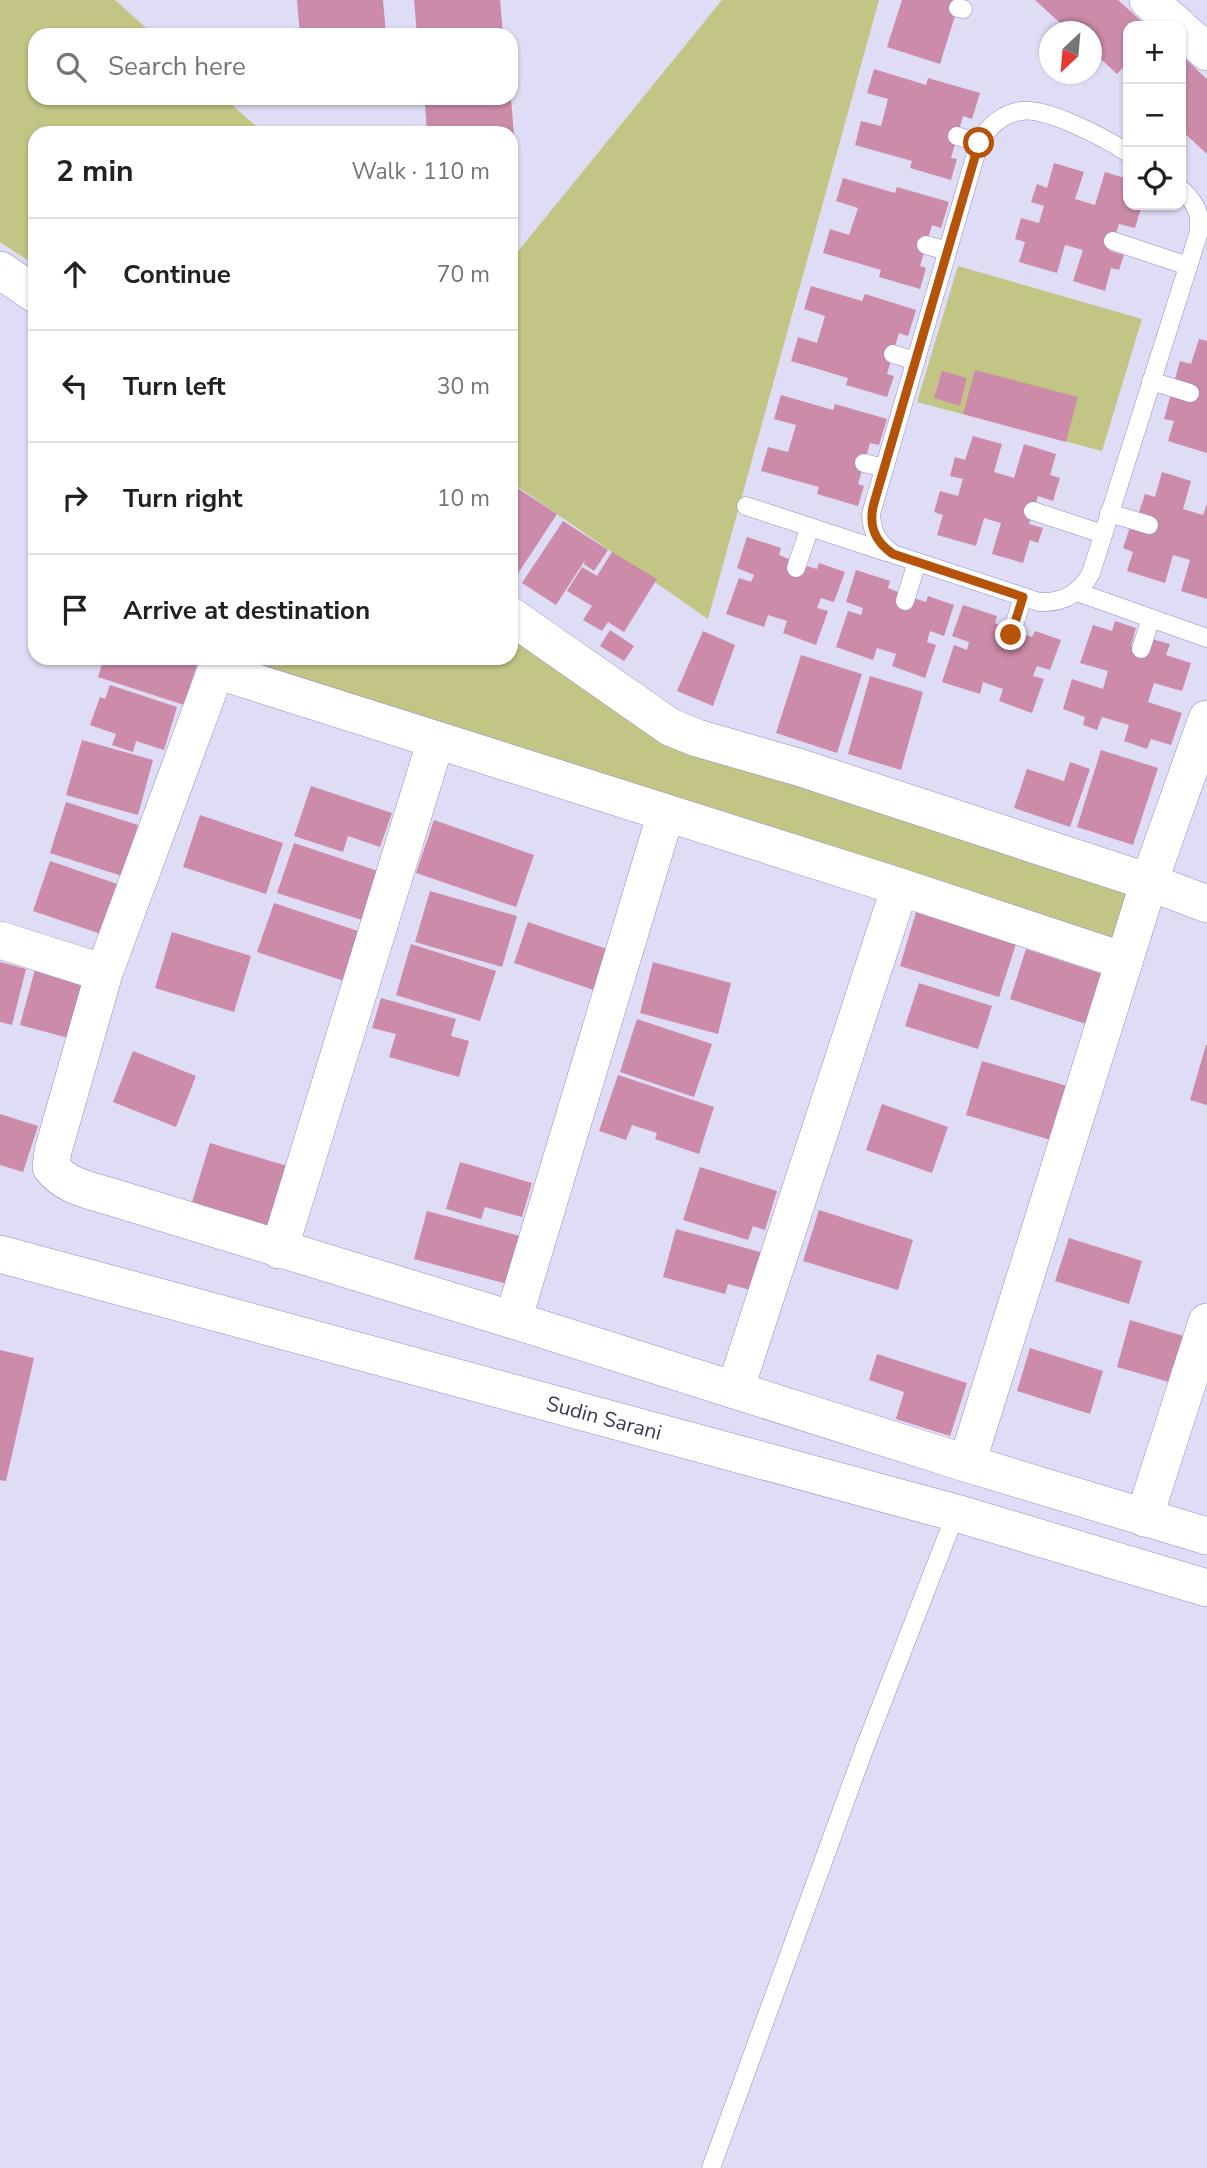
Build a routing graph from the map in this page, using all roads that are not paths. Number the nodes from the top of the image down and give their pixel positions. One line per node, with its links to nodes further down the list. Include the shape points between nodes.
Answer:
1 (1148, 0): 2 (street)
2 (1172, 21)
3 (1186, 33): 4 (street)
4 (1207, 52)
5 (957, 136): 6 (lane)
6 (979, 143): 7 (lane, via 1000,118 1032,111 1073,124); 12 (lane)
7 (1123, 150)
8 (1186, 194): 9 (lane)
9 (1203, 208): 13 (lane)
10 (1113, 241): 13 (lane)
11 (926, 245): 12 (lane)
12 (947, 251): 17 (lane)
13 (1196, 256): 18 (lane)
14 (0, 270): 15 (street)
15 (28, 289)
16 (893, 354): 17 (lane)
17 (916, 360): 21 (lane)
18 (1151, 381): 19 (lane); 24 (lane)
19 (1190, 394)
20 (864, 463): 21 (lane)
21 (884, 468): 28 (lane, via 872,526 883,547)
22 (746, 506): 26 (lane)
23 (1033, 511): 27 (lane)
24 (1109, 513): 25 (lane); 27 (lane)
25 (1149, 525)
26 (810, 527): 28 (lane); 30 (lane)
27 (1102, 534): 31 (lane, via 1091,573)
28 (893, 554): 29 (lane)
29 (918, 562): 32 (lane); 33 (lane)
30 (796, 568)
31 (1077, 592): 32 (lane, via 1052,603); 34 (lane)
32 (1023, 597): 36 (lane)
33 (905, 601)
34 (1151, 618): 37 (lane); 38 (lane)
35 (518, 621): 44 (street, via 670,727)
36 (1011, 635)
37 (1207, 638)
38 (1140, 649)
39 (222, 665): 49 (street)
40 (225, 665): 42 (street)
41 (1207, 719): 44 (street)
42 (436, 740): 43 (street); 50 (street)
43 (666, 813): 45 (street); 52 (street)
44 (1149, 883): 46 (street); 48 (street)
45 (900, 887): 48 (street); 54 (street)
46 (1207, 904)
47 (0, 940): 49 (street)
48 (1124, 961): 55 (street)
49 (104, 973): 50 (street, via 51,1167 58,1177 77,1186)
50 (279, 1250): 52 (street)
51 (0, 1254): 56 (street, Sudin Sarani)
52 (513, 1320): 54 (street)
53 (1207, 1322): 57 (street)
54 (735, 1390): 55 (street)
55 (963, 1462): 56 (street); 57 (street)
56 (952, 1512): 59 (street, Sudin Sarani); 60 (lane)
57 (1144, 1518): 58 (street)
58 (1207, 1536)
59 (1207, 1588)
60 (710, 2168)

